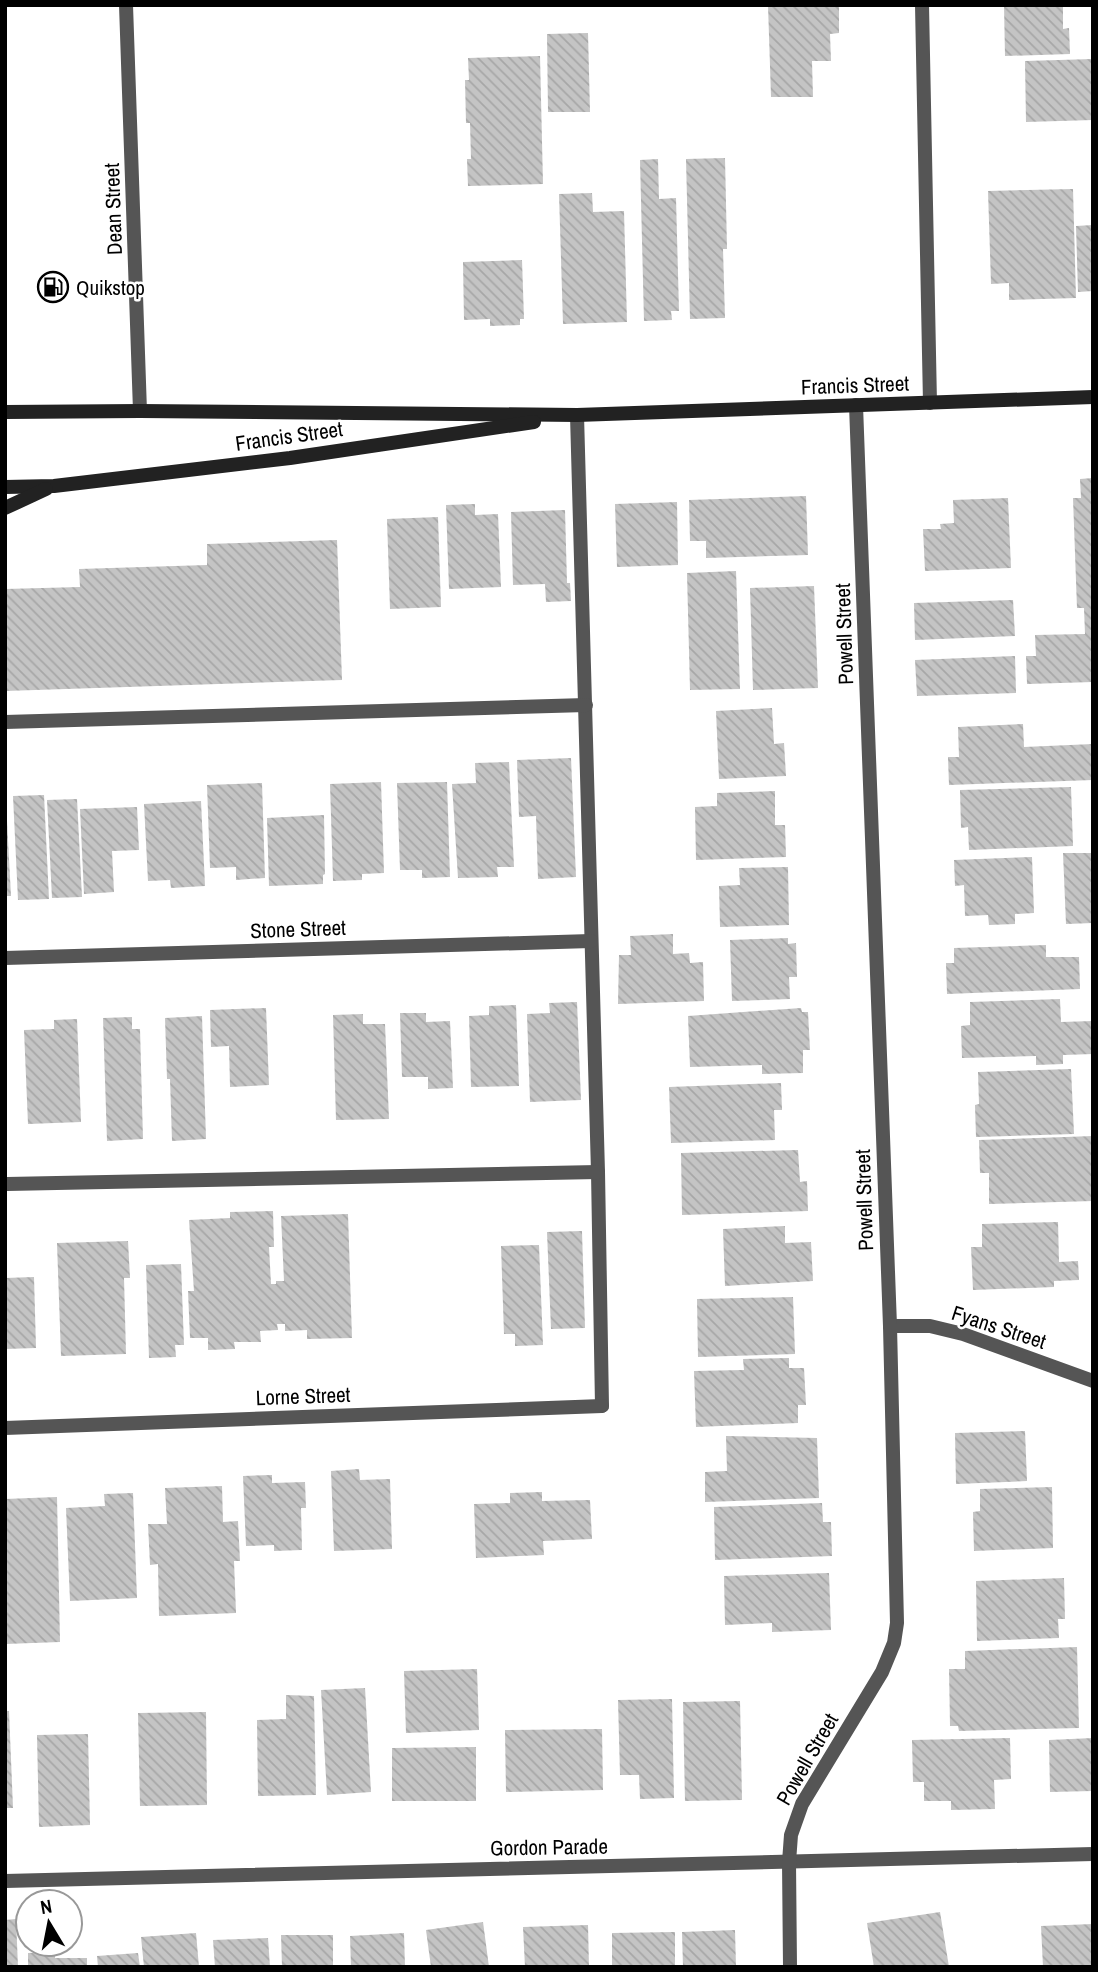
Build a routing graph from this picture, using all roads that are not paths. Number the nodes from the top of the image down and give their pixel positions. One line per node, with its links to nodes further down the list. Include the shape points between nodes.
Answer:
1 (126, 5): 6 (street, Dean Street)
2 (922, 5): 4 (street)
3 (1093, 397): 4 (main road, Francis Street)
4 (930, 403): 5 (main road, Francis Street)
5 (856, 405): 8 (main road, Francis Street); 18 (street, Powell Street)
6 (140, 411): 7 (main road, Francis Street); 8 (main road, Francis Street)
7 (5, 412)
8 (577, 415): 9 (main road, Francis Street, via 290,458); 12 (street)
9 (54, 486): 10 (main road, Francis Street); 11 (main road)
10 (5, 487)
11 (5, 508)
12 (586, 705): 13 (street); 14 (street)
13 (5, 722)
14 (591, 941): 15 (street, Stone Street); 16 (street)
15 (5, 958)
16 (598, 1172): 17 (street); 20 (street, Lorne Street, via 602,1406)
17 (8, 1184)
18 (890, 1326): 19 (street, Fyans Street, via 930,1326 963,1334); 22 (street, Powell Street, via 898,1598 894,1643 882,1672 802,1804 790,1835)
19 (1093, 1381)
20 (5, 1428)
21 (1093, 1854): 22 (street, Gordon Parade)
22 (789, 1862): 23 (street, Gordon Parade); 24 (street, Powell Street)
23 (5, 1881)
24 (790, 1967)

